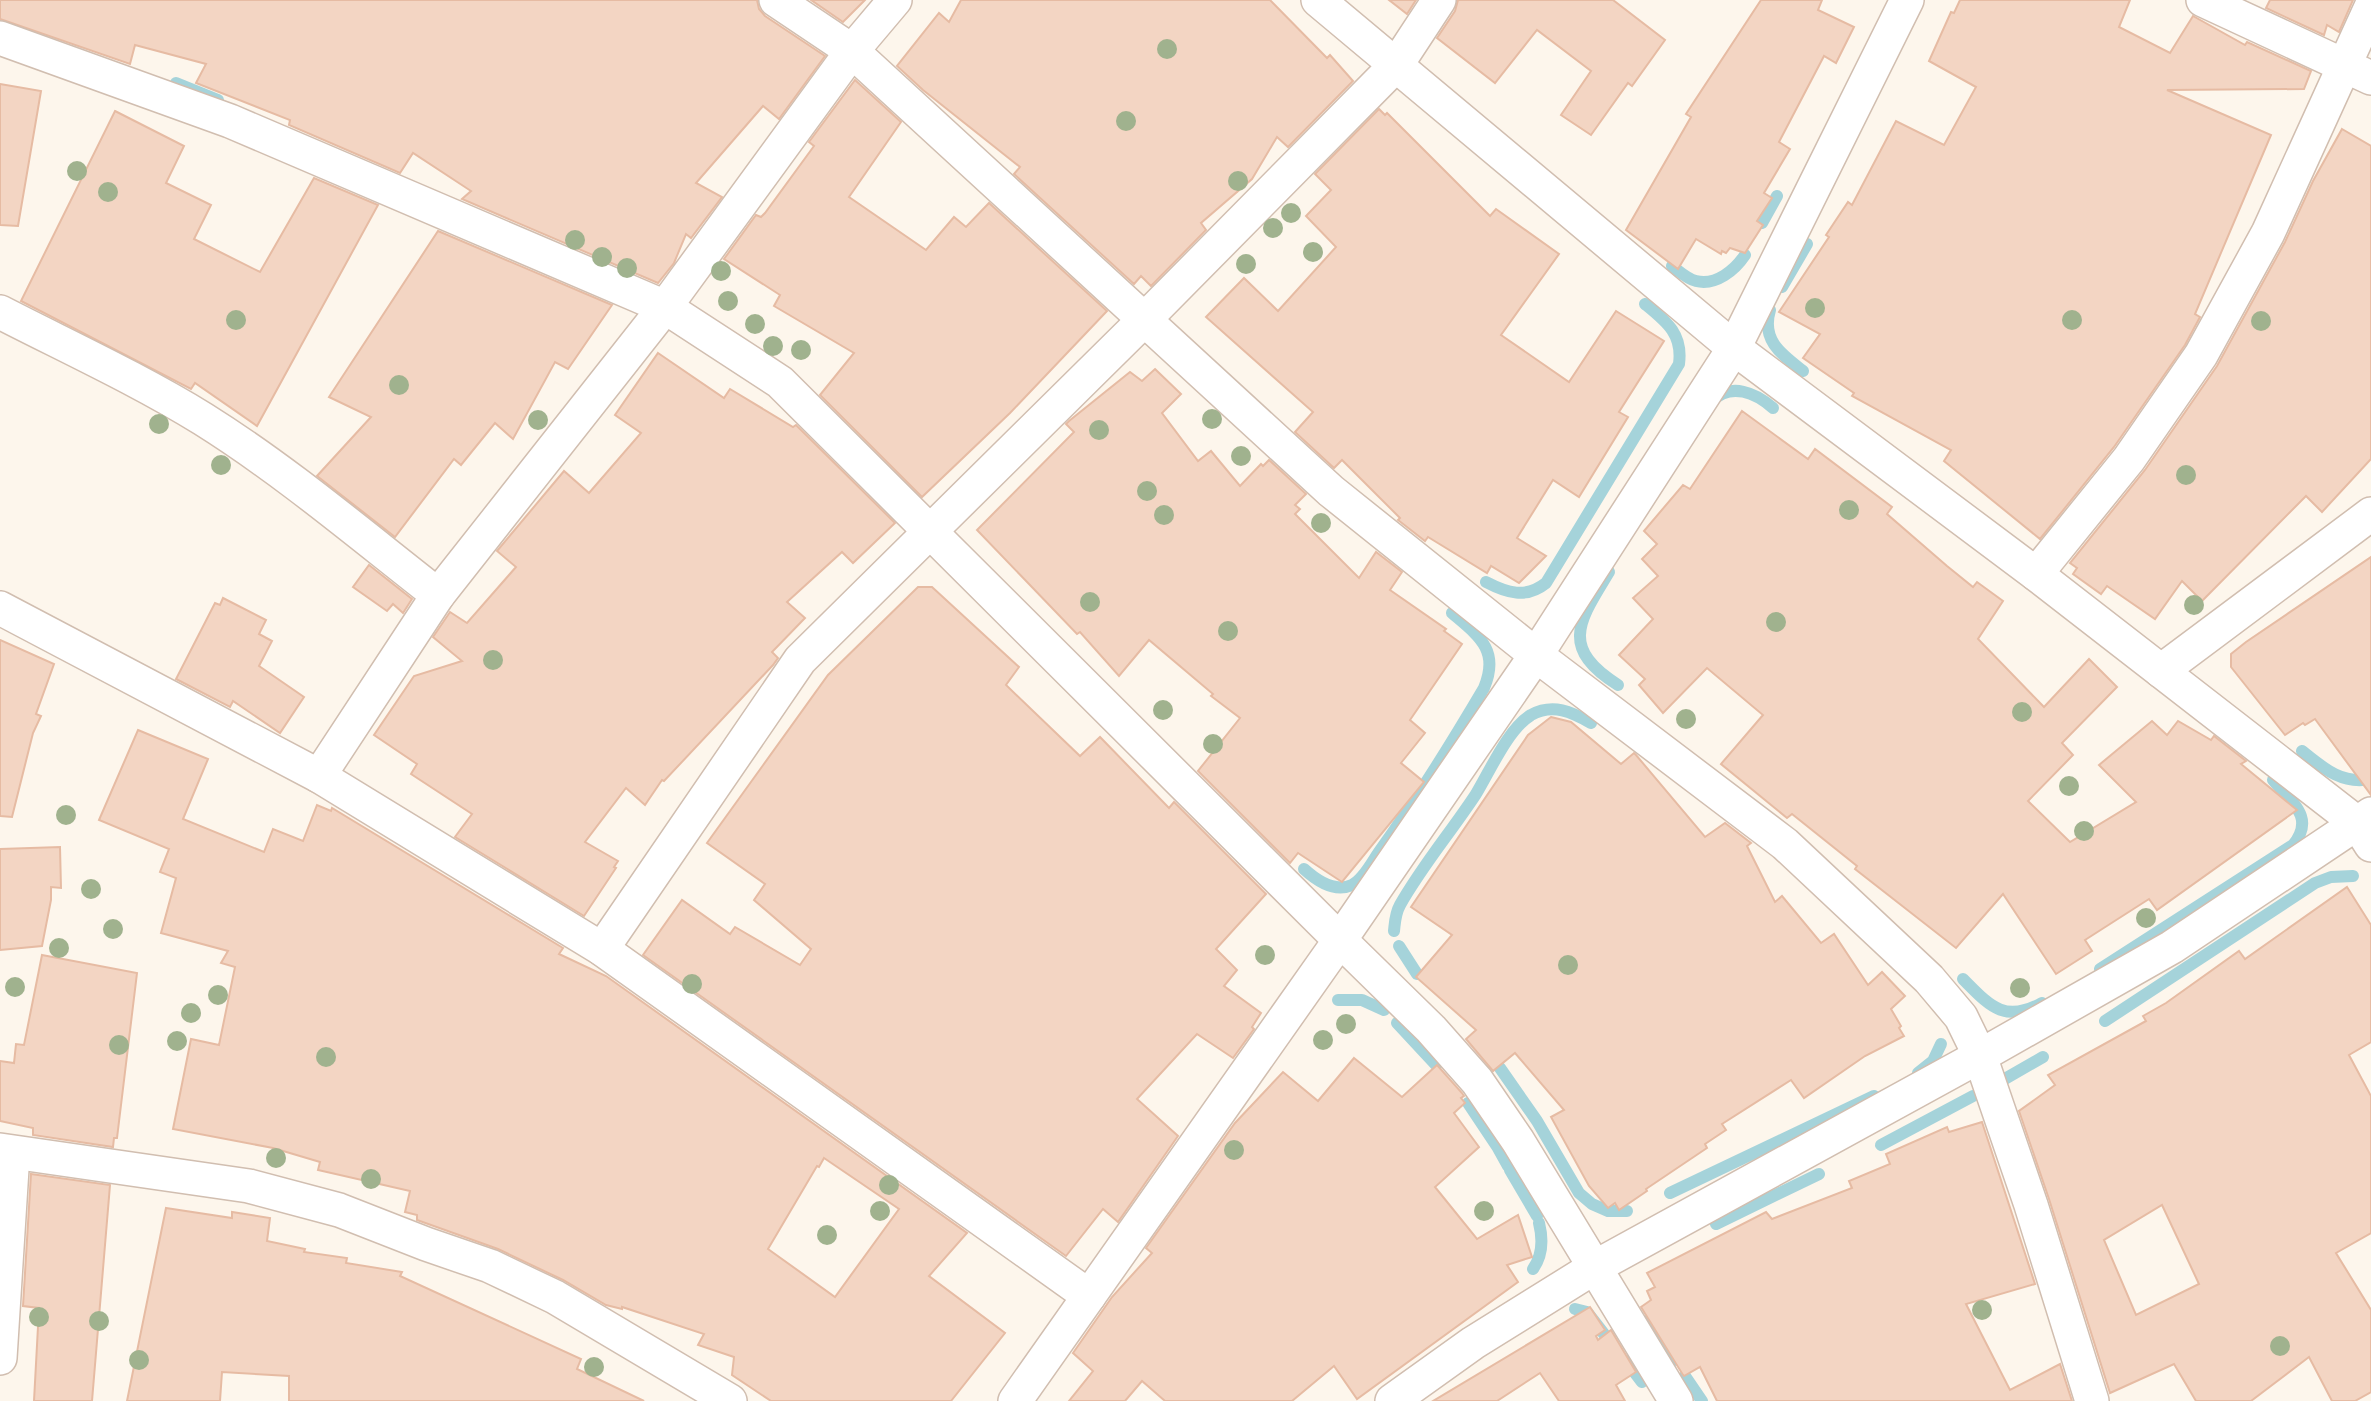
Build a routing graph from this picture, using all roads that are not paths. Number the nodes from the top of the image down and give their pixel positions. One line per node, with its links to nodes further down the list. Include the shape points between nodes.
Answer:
1 (776, 0): 9 (street)
2 (895, 0): 9 (street)
3 (1318, 0): 10 (street)
4 (1439, 0): 10 (street)
5 (1907, 0): 15 (street)
6 (2203, 0): 11 (street)
7 (2371, 7): 11 (street)
8 (0, 38): 12 (street, via 230,121)
9 (852, 51): 12 (street); 14 (street)
10 (1397, 64): 14 (street); 15 (street)
11 (2358, 72): 18 (street, via 2202,355 2129,459)
12 (665, 307): 17 (street, via 780,382); 19 (street)
13 (0, 312): 19 (street, via 201,418 266,461)
14 (1145, 319): 17 (street); 21 (street, via 1331,491)
15 (1734, 348): 18 (street); 21 (street)
16 (2371, 514): 22 (street)
17 (929, 532): 25 (street); 26 (street, via 800,660)
18 (2035, 574): 22 (street)
19 (438, 595): 23 (street)
20 (0, 608): 23 (street)
21 (1536, 655): 25 (street); 27 (street, via 1785,844 1929,979 1961,1017)
22 (2161, 671): 24 (street)
23 (319, 776): 26 (street)
24 (2366, 827): 27 (street, via 2172,947)
25 (1340, 940): 29 (street, via 1431,1029 1476,1081); 30 (street)
26 (602, 949): 30 (street)
27 (1980, 1056): 29 (street); 36 (street)
28 (6, 1152): 31 (street); 32 (street, via 249,1186 339,1210 490,1266 555,1297)
29 (1595, 1266): 34 (street); 35 (street)
30 (1089, 1296): 33 (street)
31 (0, 1357)
32 (730, 1401)
33 (1016, 1401)
34 (1392, 1401)
35 (1676, 1401)
36 (2092, 1401)

